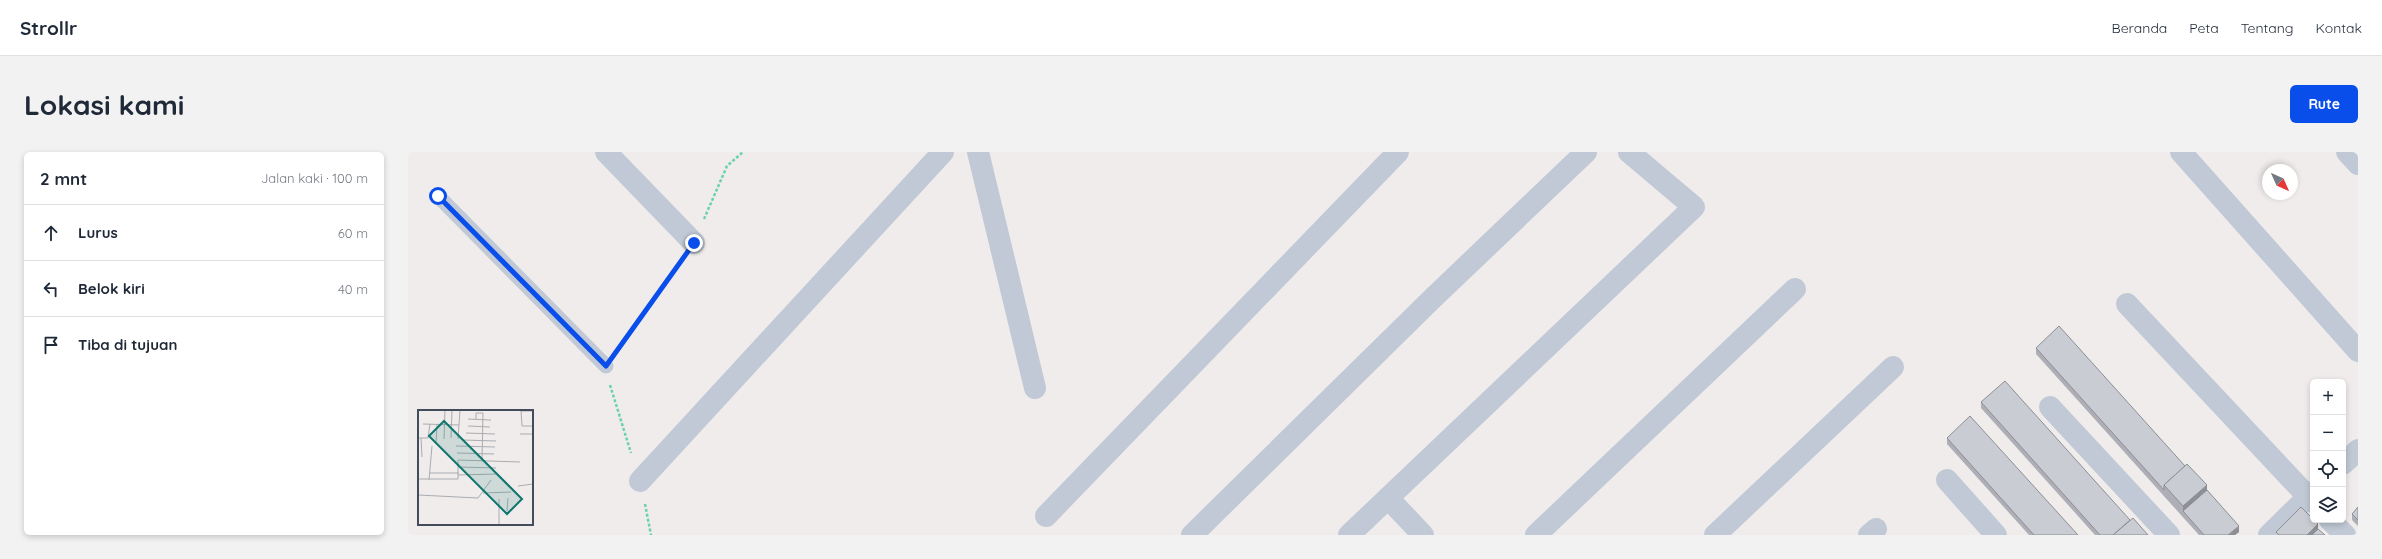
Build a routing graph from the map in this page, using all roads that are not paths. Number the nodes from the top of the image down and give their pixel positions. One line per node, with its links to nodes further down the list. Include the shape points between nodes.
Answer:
1 (606, 152): 11 (street)
2 (943, 152): 22 (street)
3 (978, 152): 17 (street)
4 (1398, 152): 26 (street)
5 (1586, 152): 28 (street)
6 (1629, 152): 24 (street, via 1694,207)
7 (2181, 152): 14 (street)
8 (2347, 152): 9 (street)
9 (2358, 164)
10 (438, 196): 15 (lane)
11 (694, 243)
12 (1795, 289): 31 (street)
13 (2127, 304): 23 (street)
14 (2358, 351)
15 (606, 366)
16 (1893, 367): 32 (street)
17 (1035, 388)
18 (2050, 407): 34 (street)
19 (2358, 450): 20 (street)
20 (2346, 461)
21 (1947, 480): 33 (street)
22 (640, 481)
23 (2310, 496)
24 (1388, 498): 29 (street); 30 (street)
25 (2310, 498): 35 (street)
26 (1046, 516)
27 (2333, 523): 36 (street)
28 (1192, 535)
29 (1350, 535)
30 (1423, 535)
31 (1536, 535)
32 (1715, 535)
33 (1996, 535)
34 (2169, 535)
35 (2269, 535)
36 (2345, 535)

